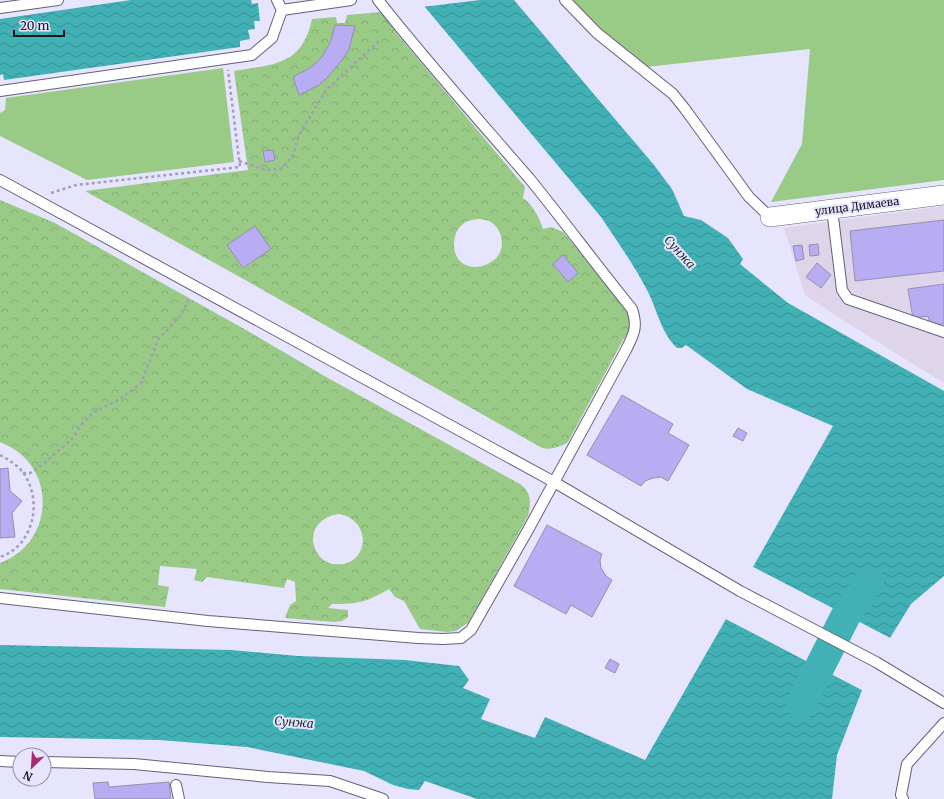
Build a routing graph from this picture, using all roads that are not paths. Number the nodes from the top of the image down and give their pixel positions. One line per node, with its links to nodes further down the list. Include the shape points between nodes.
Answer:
1 (58, 0): 6 (lane)
2 (277, 0): 7 (lane)
3 (351, 0): 7 (lane)
4 (378, 0): 14 (lane, via 581,242 632,309 636,320 634,334)
5 (566, 0): 12 (lane, via 597,33 673,94 749,197)
6 (0, 8)
7 (282, 10): 8 (lane, via 272,38 252,55)
8 (0, 91)
9 (0, 180): 14 (lane)
10 (944, 195): 11 (street, улица Димаева)
11 (832, 209): 12 (street, улица Димаева); 13 (lane, via 842,290 848,299)
12 (770, 217)
13 (944, 332)
14 (554, 482): 15 (lane, via 471,630 461,638 418,638 216,621); 16 (lane, via 740,591 876,662)
15 (0, 598)
16 (944, 703)
17 (944, 723): 24 (lane, via 907,764 901,795)
18 (0, 761): 19 (lane)
19 (12, 762)
20 (52, 762): 23 (lane, via 134,764 330,781)
21 (176, 785): 22 (lane)
22 (179, 799)
23 (383, 799)
24 (903, 799)

